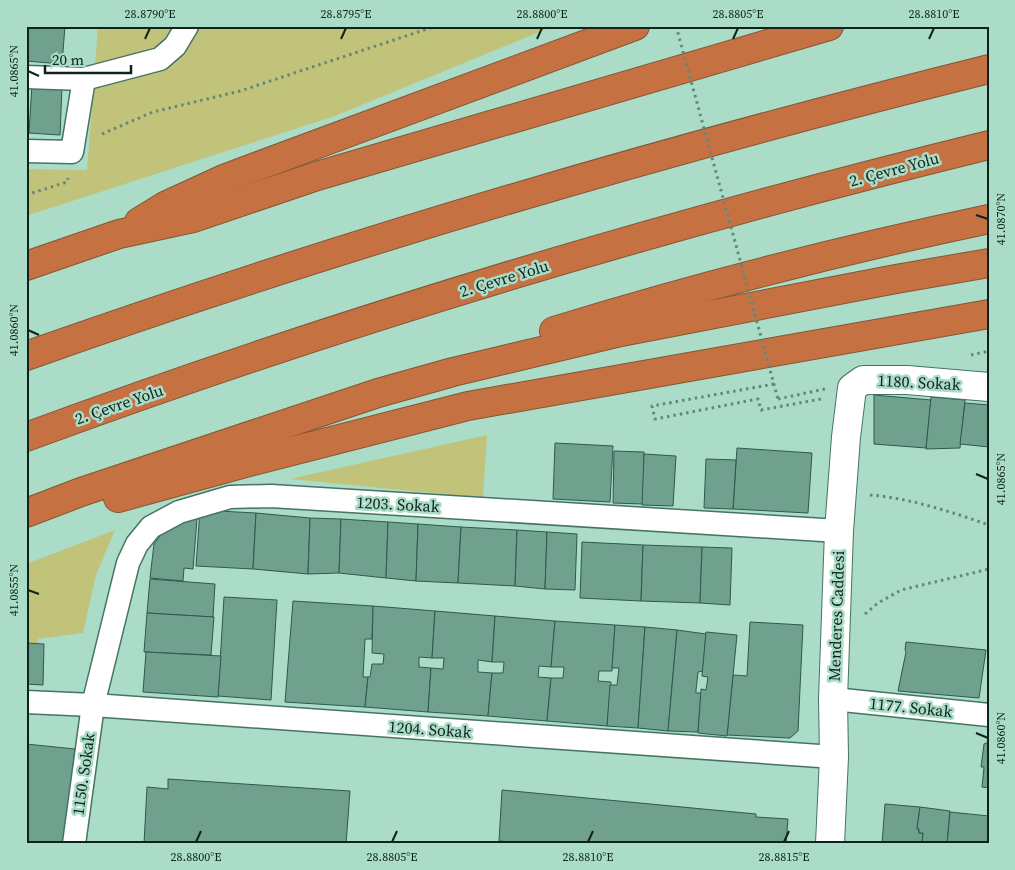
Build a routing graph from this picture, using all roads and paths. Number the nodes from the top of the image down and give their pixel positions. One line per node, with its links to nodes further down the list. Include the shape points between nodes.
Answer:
1 (187, 26): 8 (street, via 175,46 160,59)
2 (436, 26): 11 (path, via 240,91 153,112 103,133)
3 (635, 26): 14 (highway, via 226,178 165,206)
4 (676, 26): 19 (path, bridge)
5 (829, 26): 14 (highway, via 317,176 193,218)
6 (989, 69): 18 (highway, via 583,177 330,254)
7 (26, 77): 8 (street)
8 (84, 80): 11 (street)
9 (989, 144): 23 (highway, 2. Çevre Yolu, via 521,272 316,335)
10 (26, 150): 11 (street)
11 (72, 152): 12 (path, via 67,182)
12 (26, 195)
13 (989, 219): 22 (highway, via 685,292 483,352)
14 (120, 234): 16 (highway)
15 (989, 263): 22 (highway, via 621,332)
16 (26, 266)
17 (989, 314): 26 (highway, via 468,406)
18 (26, 356)
19 (774, 384): 21 (path, bridge, via 778,399 833,387); 21 (path, via 652,406 655,419 758,399 762,410 828,398)
20 (989, 387): 21 (street, 1180. Sokak, via 863,380)
21 (852, 388): 24 (street, Menderes Caddesi)
22 (378, 392): 25 (highway)
23 (26, 437)
24 (842, 493): 27 (path, via 885,496); 28 (street, Menderes Caddesi)
25 (26, 512)
26 (26, 519)
27 (989, 525)
28 (839, 531): 30 (street, Menderes Caddesi); 33 (street, 1203. Sokak, via 230,496 179,512 151,527 137,544 128,563)
29 (989, 568): 30 (path, via 901,590 878,603)
30 (835, 641): 31 (street, Menderes Caddesi)
31 (834, 699): 34 (street, 1177. Sokak); 35 (street, Menderes Caddesi)
32 (26, 702): 33 (street, 1204. Sokak)
33 (93, 704): 35 (street, 1204. Sokak); 36 (street, 1150. Sokak)
34 (989, 715)
35 (834, 757): 37 (street, Menderes Caddesi)
36 (74, 844)
37 (830, 844)

